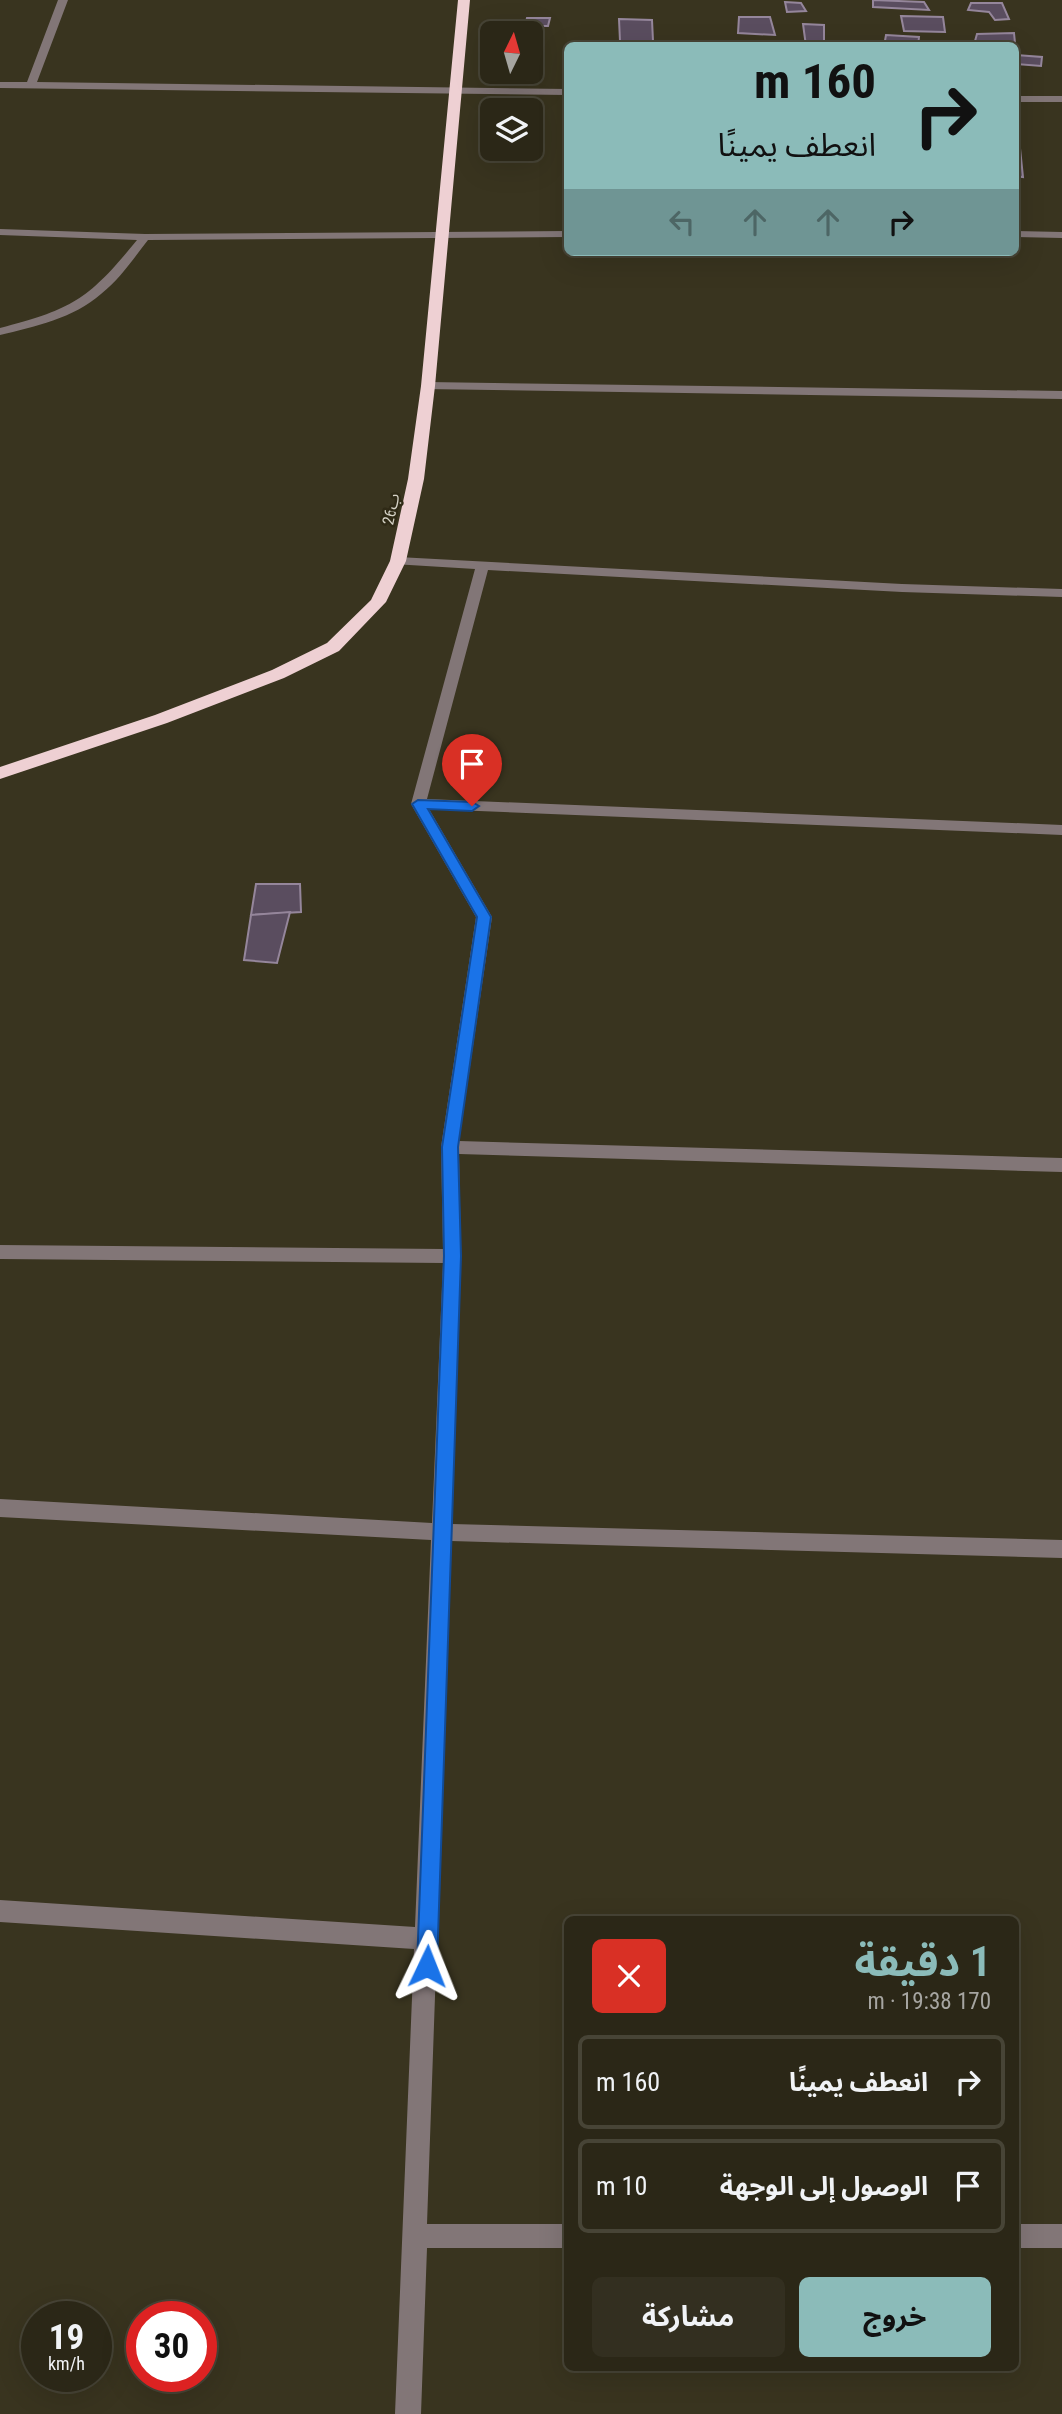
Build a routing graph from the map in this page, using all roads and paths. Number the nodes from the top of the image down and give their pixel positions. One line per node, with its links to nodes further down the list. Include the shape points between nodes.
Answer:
1 (63, 0): 4 (street)
2 (464, 0): 5 (highway, 26ب)
3 (0, 85): 4 (street)
4 (31, 85): 5 (street)
5 (458, 90): 6 (street); 10 (highway, 26ب)
6 (564, 92)
7 (1019, 99): 8 (street)
8 (1062, 99)
9 (0, 232): 14 (street)
10 (443, 234): 11 (street); 14 (street); 16 (highway, 26ب)
11 (564, 234)
12 (1019, 234): 13 (street)
13 (1062, 235)
14 (145, 237): 15 (street, via 106,285 79,304)
15 (0, 331)
16 (428, 386): 17 (street); 18 (highway, 26ب, via 416,479)
17 (1062, 395)
18 (398, 561): 19 (street); 21 (highway, 26ب, via 378,602 334,647 161,719)
19 (482, 566): 20 (street); 22 (street)
20 (1062, 593)
21 (0, 773)
22 (418, 804): 23 (street); 24 (street, via 484,917)
23 (1062, 830)
24 (450, 1147): 25 (street); 27 (street)
25 (1062, 1165)
26 (0, 1252): 27 (street)
27 (453, 1256): 29 (street)
28 (0, 1508): 29 (street)
29 (442, 1532): 30 (street); 32 (street)
30 (1062, 1549)
31 (0, 1911): 32 (street)
32 (428, 1939): 33 (street)
33 (414, 2236): 34 (street); 37 (street)
34 (564, 2236)
35 (1019, 2236): 36 (street)
36 (1062, 2236)
37 (408, 2414)

